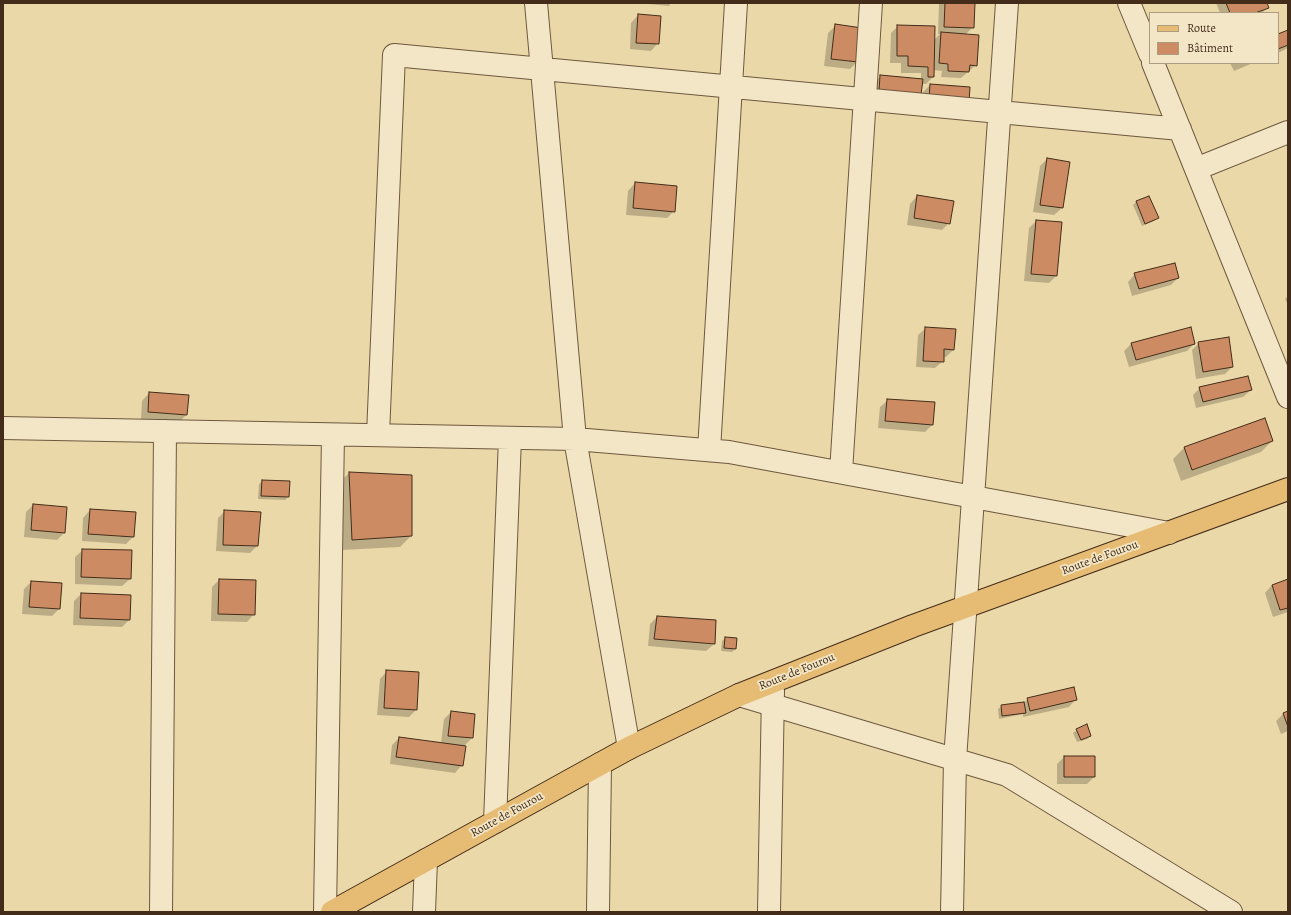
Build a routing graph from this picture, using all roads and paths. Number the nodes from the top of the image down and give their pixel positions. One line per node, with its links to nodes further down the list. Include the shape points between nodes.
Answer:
1 (536, 3): 8 (street)
2 (736, 3): 9 (street)
3 (871, 3): 10 (street)
4 (1007, 3): 11 (street)
5 (1129, 3): 6 (street)
6 (1149, 52)
7 (1153, 64): 12 (street)
8 (542, 69): 9 (street); 19 (street, via 394,54); 21 (street)
9 (731, 86): 10 (street); 22 (street)
10 (864, 99): 11 (street); 23 (street)
11 (1000, 112): 12 (street); 25 (street)
12 (1180, 129): 14 (street)
13 (1288, 132): 14 (street)
14 (1196, 169): 15 (street)
15 (1288, 397)
16 (3, 428): 17 (street)
17 (165, 431): 18 (street); 36 (street)
18 (333, 435): 19 (street); 37 (street)
19 (378, 435): 20 (street)
20 (510, 438): 21 (street); 34 (street)
21 (575, 439): 22 (street); 31 (street)
22 (709, 450): 23 (street)
23 (841, 472): 25 (street)
24 (1288, 489): 26 (main road, Route de Fourou)
25 (973, 497): 26 (street); 27 (street)
26 (1169, 533): 27 (main road, Route de Fourou)
27 (966, 607): 28 (main road, Route de Fourou); 32 (street)
28 (773, 682): 29 (main road, Route de Fourou); 30 (street)
29 (739, 695): 30 (street); 31 (main road, Route de Fourou)
30 (772, 705): 32 (street); 41 (street)
31 (629, 748): 33 (main road, Route de Fourou)
32 (955, 760): 42 (street); 43 (street, via 1007,775)
33 (600, 764): 34 (main road, Route de Fourou); 40 (street)
34 (495, 822): 35 (main road, Route de Fourou)
35 (426, 860): 38 (main road, Route de Fourou); 39 (street)
36 (161, 912)
37 (325, 912)
38 (332, 912)
39 (424, 912)
40 (598, 912)
41 (769, 912)
42 (952, 912)
43 (1231, 912)

